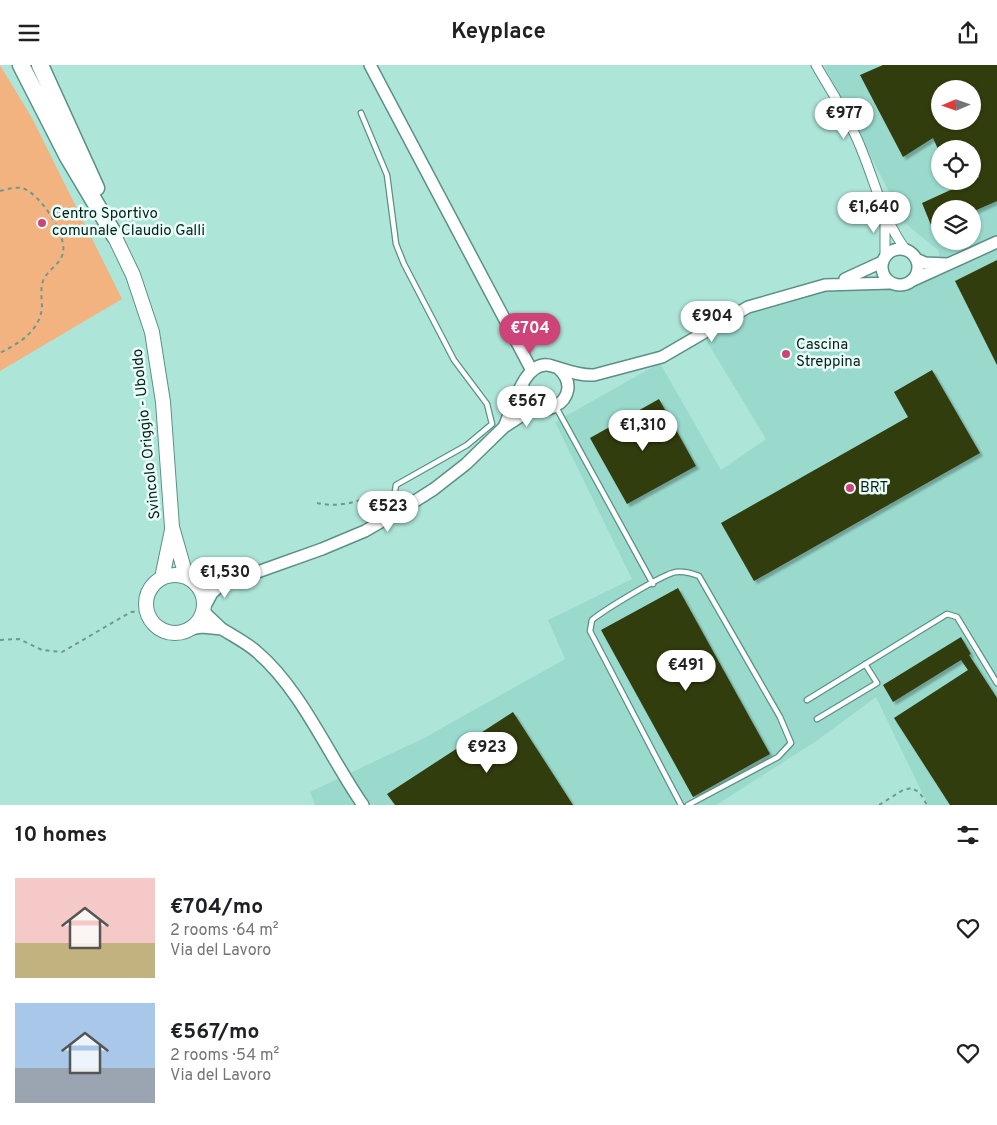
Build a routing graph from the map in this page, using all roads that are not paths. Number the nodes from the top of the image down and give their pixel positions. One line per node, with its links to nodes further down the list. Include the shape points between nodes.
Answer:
1 (21, 65): 8 (highway, via 68,157)
2 (29, 65): 8 (main road, Svincolo Origgio - Uboldo)
3 (40, 65): 8 (highway, via 82,154)
4 (370, 65): 17 (street)
5 (816, 65): 7 (street, via 859,143)
6 (361, 113): 24 (lane, via 387,175 396,244 404,264 454,360 487,404)
7 (884, 211): 10 (street); 11 (street)
8 (115, 236): 26 (main road, Svincolo Origgio - Uboldo, via 145,305 158,358)
9 (997, 242): 13 (street)
10 (906, 250): 11 (street, via 895,249); 12 (street)
11 (884, 259): 15 (street, via 864,272); 16 (street, via 883,274)
12 (916, 259): 13 (street, via 925,263); 14 (street, via 918,269)
13 (951, 263): 14 (street)
14 (911, 281): 16 (street, via 901,285)
15 (834, 283): 16 (street); 19 (street, via 748,307 662,357)
16 (890, 283)
17 (531, 369): 18 (street, via 547,364); 20 (street)
18 (559, 369): 19 (street); 21 (street)
19 (586, 375): 21 (street)
20 (523, 386): 22 (street, via 528,402); 24 (street)
21 (568, 388): 23 (street)
22 (535, 407): 23 (street); 24 (street)
23 (556, 407): 30 (lane)
24 (499, 427): 25 (street, via 460,469); 25 (lane, via 396,485 394,497)
25 (398, 512): 29 (street, via 365,531 322,549)
26 (172, 527): 27 (main road, Svincolo Origgio - Uboldo); 28 (main road, Svincolo Origgio - Uboldo)
27 (162, 578): 28 (main road, via 171,575); 32 (main road, via 148,594 147,611 152,621 166,631 178,633)
28 (189, 578): 29 (street, via 207,582); 31 (main road, via 203,595)
29 (236, 579): 31 (street, via 216,590)
30 (652, 584): 39 (lane, via 604,610 592,620 590,631); 40 (lane, via 674,572 699,576 780,717 791,743 778,757)
31 (204, 610): 32 (main road, via 199,621); 33 (street, via 210,621)
32 (189, 629): 33 (street)
33 (222, 629): 38 (street, via 257,651 275,670)
34 (865, 664): 35 (lane, via 947,614 953,614); 36 (lane); 37 (lane, via 877,683)
35 (997, 683)
36 (807, 700)
37 (817, 719)
38 (363, 805)
39 (681, 805)
40 (688, 805)

